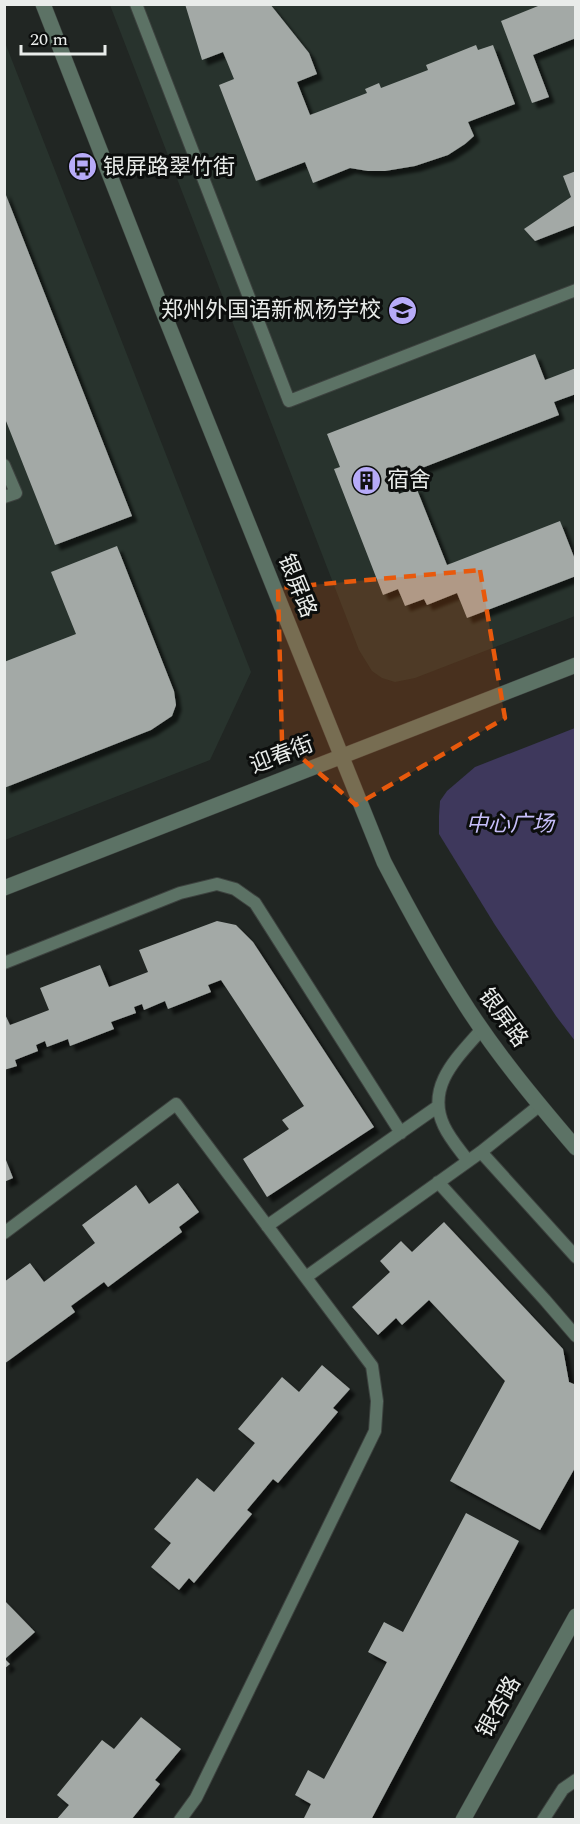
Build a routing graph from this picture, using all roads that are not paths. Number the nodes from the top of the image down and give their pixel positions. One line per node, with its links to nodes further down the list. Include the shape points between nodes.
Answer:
1 (43, 4): 7 (street, 银屏路)
2 (136, 4): 3 (lane, via 290,401)
3 (576, 290)
4 (4, 465): 5 (lane, via 16,493)
5 (4, 497)
6 (576, 665): 7 (street, 迎春街)
7 (341, 756): 8 (street, 迎春街); 10 (street, 银屏路, via 384,862)
8 (4, 888)
9 (4, 963): 13 (lane, via 180,893 217,884 234,889 255,903)
10 (482, 1029): 11 (street, 银屏路); 12 (lane, via 447,1071)
11 (540, 1105): 14 (street, 银屏路); 15 (lane)
12 (437, 1107): 13 (lane); 16 (lane, via 444,1128)
13 (401, 1132): 18 (lane)
14 (576, 1148)
15 (481, 1152): 16 (lane); 20 (lane)
16 (468, 1161): 17 (lane)
17 (438, 1182): 21 (lane); 22 (lane)
18 (267, 1226): 19 (lane, via 176,1104); 21 (lane)
19 (4, 1233)
20 (576, 1257)
21 (306, 1277): 25 (lane, via 372,1366 377,1401 375,1431 196,1798)
22 (576, 1336)
23 (576, 1616): 26 (street, 银杏路)
24 (576, 1780): 27 (lane, via 562,1789)
25 (180, 1820)
26 (463, 1820)
27 (543, 1820)

